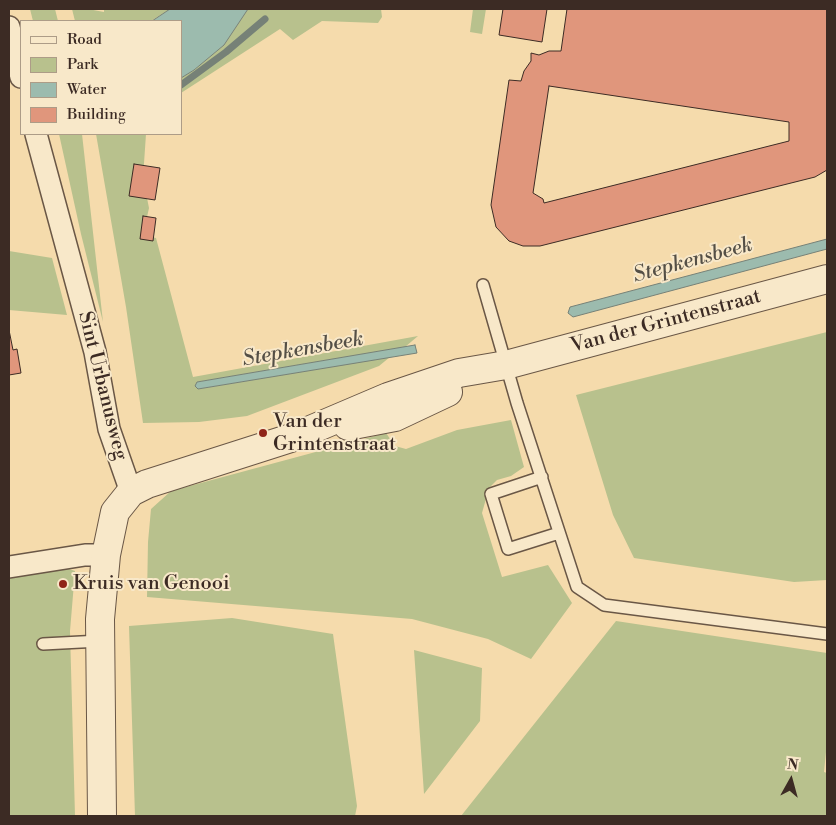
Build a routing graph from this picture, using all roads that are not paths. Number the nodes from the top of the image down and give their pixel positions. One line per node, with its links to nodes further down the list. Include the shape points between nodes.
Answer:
1 (9, 28): 2 (street)
2 (20, 73)
3 (36, 135): 8 (street, Sint Urbanusweg, via 96,352 109,429)
4 (827, 279): 6 (street, Van der Grintenstraat)
5 (483, 285): 6 (lane)
6 (506, 366): 7 (lane); 8 (street, Van der Grintenstraat, via 395,417 294,437)
7 (542, 477): 9 (lane); 9 (lane, via 491,494 508,550)
8 (130, 492): 10 (street, via 115,512)
9 (559, 532): 12 (lane, via 578,587 604,605)
10 (106, 555): 11 (street, via 85,555); 13 (street)
11 (9, 567)
12 (827, 634)
13 (100, 641): 14 (lane); 15 (street)
14 (43, 644)
15 (102, 816)

